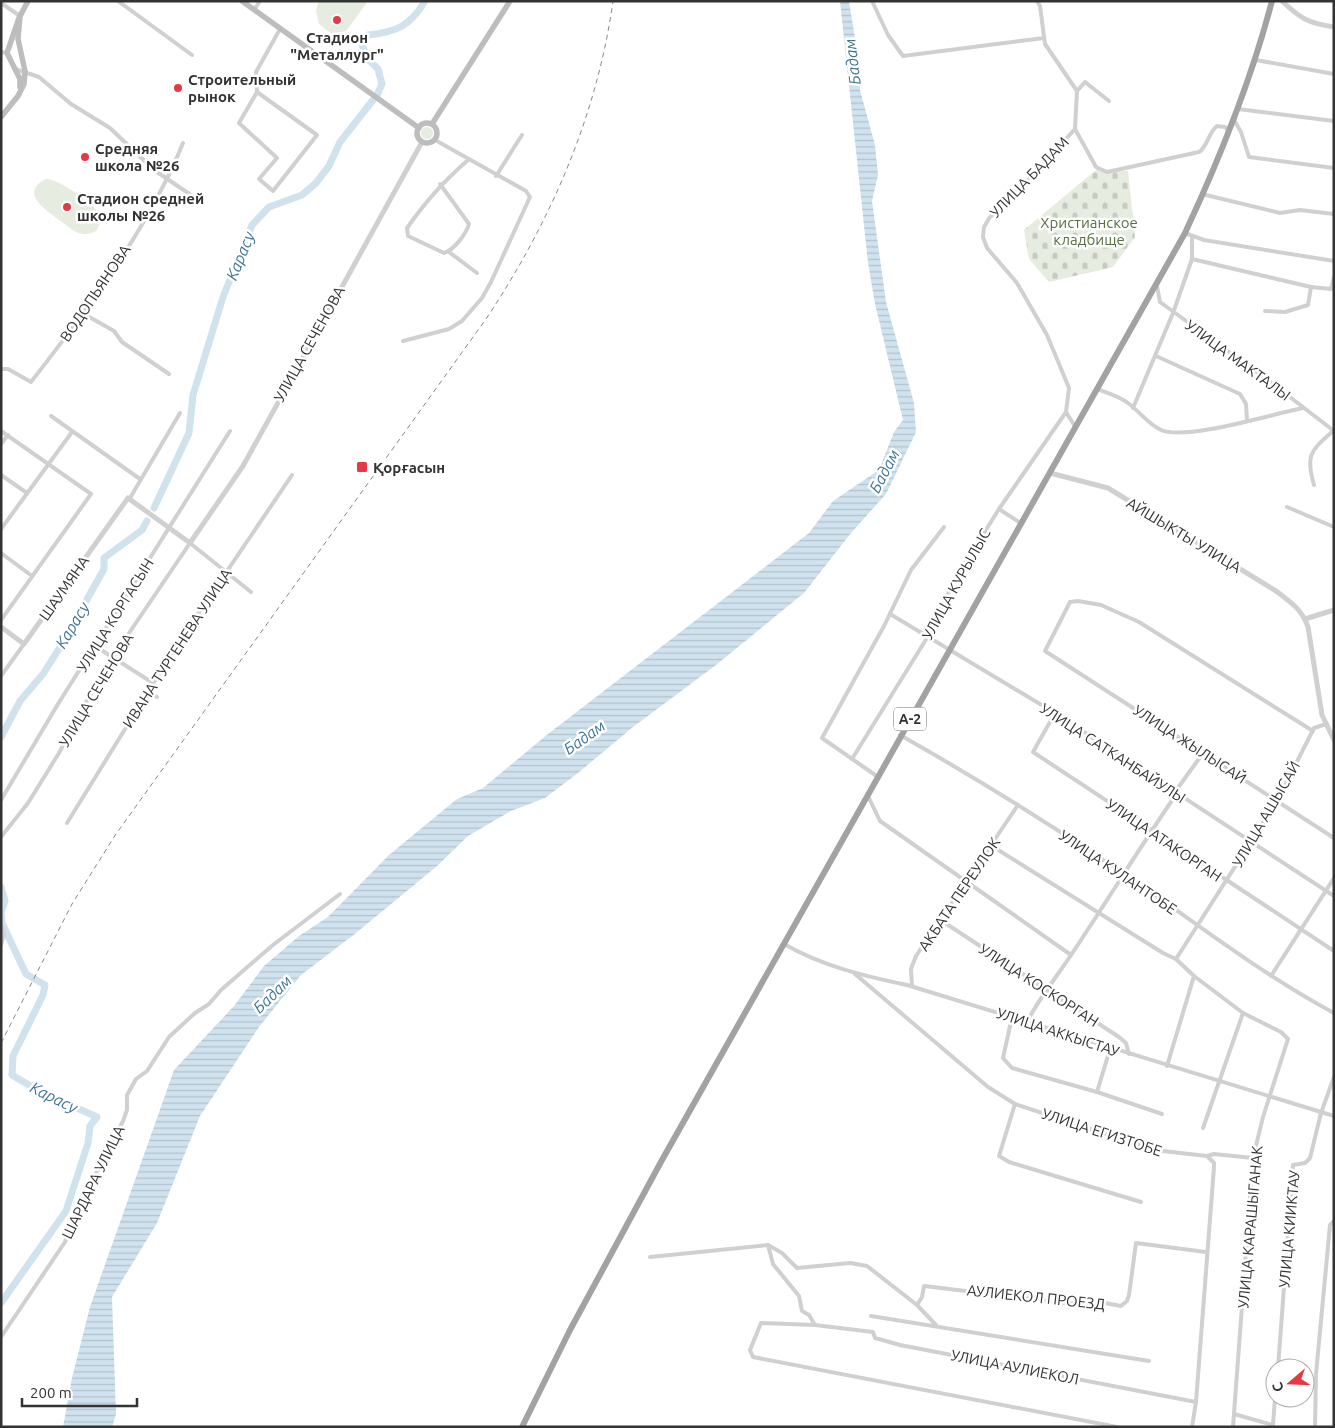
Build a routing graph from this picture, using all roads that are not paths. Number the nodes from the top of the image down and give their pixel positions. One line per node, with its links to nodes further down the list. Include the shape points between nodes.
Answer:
1 (28, 1): 12 (main road)
2 (118, 1): 18 (street)
3 (242, 1): 11 (main road)
4 (260, 1): 11 (street)
5 (510, 1): 33 (main road)
6 (872, 1): 16 (street, via 888,35 903,56)
7 (1037, 1): 16 (street)
8 (1272, 1): 20 (highway, A-2)
9 (1282, 1): 13 (street, via 1305,21)
10 (1, 3): 12 (street)
11 (254, 10): 14 (main road)
12 (20, 16): 15 (main road)
13 (1334, 27)
14 (280, 29): 26 (street, via 256,72); 34 (main road)
15 (15, 38): 17 (main road); 19 (main road)
16 (1044, 38): 25 (street)
17 (4, 52): 21 (main road)
18 (192, 55)
19 (22, 58): 21 (main road); 23 (main road)
20 (1256, 60): 24 (street); 29 (highway, A-2)
21 (10, 61): 22 (main road)
22 (15, 69): 23 (street); 27 (main road, via 20,84)
23 (25, 72): 27 (main road); 44 (street, via 38,77 71,104 110,128)
24 (1334, 74)
25 (1077, 91): 28 (street, via 1085,82); 35 (street, УЛИЦА БАДАМ)
26 (257, 92): 26 (street, via 239,123 277,158 259,179 272,191 317,135)
27 (18, 96): 30 (main road)
28 (1110, 101)
29 (1238, 109): 31 (highway, A-2); 32 (street)
30 (2, 116)
31 (1234, 120): 36 (highway, A-2); 42 (street, via 1249,157)
32 (1334, 122)
33 (432, 124): 34 (main road, via 425,123); 38 (main road, via 438,132)
34 (419, 128): 39 (main road, via 418,136)
35 (1075, 129): 36 (street, via 1096,166 1108,172 1199,152 1212,130 1221,126); 69 (street, УЛИЦА БАДАМ, via 990,217 983,237 987,248 1016,283 1047,335 1070,388)
36 (1229, 131): 46 (highway, A-2)
37 (522, 135): 43 (street)
38 (435, 140): 39 (main road); 41 (street)
39 (422, 142): 95 (street, УЛИЦА СЕЧЕНОВА, via 242,466)
40 (183, 143): 44 (street, ВОДОПЬЯНОВА)
41 (468, 160): 43 (street); 45 (street)
42 (1334, 168)
43 (496, 176): 62 (street, via 526,191 530,197 482,298 462,321 449,329)
44 (168, 180): 47 (street); 61 (street, ВОДОПЬЯНОВА)
45 (440, 184): 51 (street, via 469,224); 51 (street, via 406,233 439,252)
46 (1202, 194): 48 (street, via 1280,213 1300,210); 49 (highway, A-2)
47 (194, 197)
48 (1334, 214)
49 (1185, 233): 50 (street); 56 (highway, A-2)
50 (1192, 236): 52 (street); 53 (street, via 1251,249)
51 (449, 252): 54 (street)
52 (1192, 259): 57 (street); 60 (street)
53 (1334, 261)
54 (477, 273)
55 (1334, 278): 58 (street)
56 (1157, 282): 60 (street, УЛИЦА МАКТАЛЫ, via 1160,302); 66 (highway, A-2)
57 (1311, 287): 58 (street); 59 (street, via 1308,305 1285,312)
58 (1333, 288)
59 (1265, 311)
60 (1173, 313): 63 (street); 68 (street, УЛИЦА МАКТАЛЫ, via 1269,380)
61 (84, 314): 64 (street, ВОДОПЬЯНОВА, via 31,382 8,369); 65 (street, via 114,331 122,342)
62 (403, 340)
63 (1156, 356): 67 (street); 72 (street, via 1240,394 1246,404)
64 (1, 369)
65 (170, 374)
66 (1097, 389): 67 (street, via 1115,395); 73 (highway, A-2)
67 (1133, 408): 72 (street, via 1164,431 1214,430)
68 (1303, 408): 72 (street); 75 (street, УЛИЦА МАКТАЛЫ)
69 (1066, 412): 73 (street); 89 (street, УЛИЦА КУРЫЛЫС)
70 (180, 413): 84 (street, ШАУМЯНА)
71 (51, 416): 76 (street)
72 (1248, 420)
73 (1076, 428): 81 (highway, A-2)
74 (1, 431): 78 (street)
75 (1334, 431): 85 (street, via 1309,456)
76 (72, 432): 80 (street); 84 (street)
77 (230, 432): 93 (street, УЛИЦА КОРГАСЫН)
78 (8, 435): 79 (street); 80 (street)
79 (1, 444)
80 (49, 463): 86 (street); 98 (street, via 91,494)
81 (1050, 473): 90 (highway, A-2); 102 (street, АЙШЫКТЫ УЛИЦА, via 1108,488 1276,591 1296,606)
82 (1, 475): 86 (street)
83 (292, 475): 97 (street, ИВАНА ТУРГЕНЕВА УЛИЦА)
84 (140, 478): 87 (street, ШАУМЯНА)
85 (1314, 485)
86 (27, 493): 94 (street)
87 (128, 499): 93 (street); 106 (street, ШАУМЯНА)
88 (1287, 507): 92 (street)
89 (999, 509): 90 (street); 105 (street, УЛИЦА КУРЫЛЫС, via 954,582)
90 (1022, 524): 108 (highway, A-2)
91 (944, 527): 101 (street, via 911,570)
92 (1334, 527)
93 (170, 528): 95 (street); 107 (street, УЛИЦА КОРГАСЫН)
94 (1, 529)
95 (190, 543): 97 (street); 109 (street, УЛИЦА СЕЧЕНОВА)
96 (1, 553): 98 (street)
97 (226, 572): 99 (street); 111 (street, ИВАНА ТУРГЕНЕВА УЛИЦА)
98 (32, 576): 103 (street)
99 (251, 592)
100 (1334, 610): 102 (street)
101 (890, 614): 105 (street, УЛИЦА САТКАНБАЙУЛЫ); 120 (street, via 822,738)
102 (1305, 619): 115 (street)
103 (1, 620)
104 (1, 627): 106 (street)
105 (928, 635): 108 (street, УЛИЦА САТКАНБАЙУЛЫ); 120 (street, УЛИЦА КУРЫЛЫС)
106 (24, 644): 110 (street, ШАУМЯНА)
107 (95, 646): 109 (street); 124 (street, УЛИЦА КОРГАСЫН)
108 (949, 652): 114 (street, УЛИЦА САТКАНБАЙУЛЫ); 117 (highway, A-2)
109 (112, 658): 111 (street); 129 (street, УЛИЦА СЕЧЕНОВА, via 28,803)
110 (1, 676)
111 (153, 683): 112 (street, ИВАНА ТУРГЕНЕВА УЛИЦА)
112 (148, 692): 113 (street); 127 (street, ИВАНА ТУРГЕНЕВА УЛИЦА)
113 (158, 697)
114 (1055, 714): 122 (street, УЛИЦА САТКАНБАЙУЛЫ); 128 (street, УЛИЦА АТАКОРГАН, via 1033,752)
115 (1326, 724): 116 (street); 118 (street)
116 (1313, 731): 119 (street, УЛИЦА ЖЫЛЫСАЙ, via 1138,622 1100,605 1070,602 1045,652); 125 (street, УЛИЦА АШЫСАЙ)
117 (900, 735): 121 (highway, A-2); 126 (street, УЛИЦА КУЛАНТОБЕ)
118 (1334, 740)
119 (1203, 753): 122 (street); 125 (street, УЛИЦА ЖЫЛЫСАЙ)
120 (852, 759): 121 (street)
121 (878, 778): 123 (highway, A-2)
122 (1175, 792): 128 (street); 131 (street, УЛИЦА САТКАНБАЙУЛЫ)
123 (868, 796): 136 (street, via 880,821); 145 (highway, A-2)
124 (1, 800)
125 (1277, 801): 130 (street, УЛИЦА ЖЫЛЫСАЙ); 131 (street, УЛИЦА АШЫСАЙ)
126 (1018, 805): 132 (street, АКБАТА ПЕРЕУЛОК); 133 (street, УЛИЦА КУЛАНТОБЕ)
127 (67, 823)
128 (1152, 830): 133 (street); 135 (street, УЛИЦА АТАКОРГАН)
129 (1, 837)
130 (1334, 838)
131 (1251, 843): 135 (street, УЛИЦА АШЫСАЙ); 137 (street, УЛИЦА САТКАНБАЙУЛЫ)
132 (992, 846): 136 (street, АКБАТА ПЕРЕУЛОК); 140 (street, УЛИЦА КАРАШЫГАНАК)
133 (1123, 873): 140 (street); 143 (street, УЛИЦА КУЛАНТОБЕ)
134 (1334, 878): 137 (street)
135 (1226, 881): 143 (street, УЛИЦА АШЫСАЙ); 144 (street, УЛИЦА АТАКОРГАН)
136 (967, 883): 141 (street, АКБАТА ПЕРЕУЛОК); 148 (street)
137 (1324, 890): 139 (street, УЛИЦА САТКАНБАЙУЛЫ); 144 (street)
138 (340, 894): 182 (street, ШАРДАРА УЛИЦА, via 272,945 209,1004 195,1013 169,1038 147,1071 136,1079 126,1095 123,1121 74,1216 65,1242)
139 (1334, 896)
140 (1098, 912): 148 (street); 149 (street, УЛИЦА КАРАШЫГАНАК)
141 (942, 921): 153 (street, АКБАТА ПЕРЕУЛОК, via 916,956); 154 (street, УЛИЦА КОСКОРГАН)
142 (1, 926): 146 (street, via 4,934)
143 (1198, 926): 149 (street, УЛИЦА АШЫСАЙ); 152 (street, УЛИЦА КУЛАНТОБЕ)
144 (1300, 930): 147 (street, УЛИЦА АТАКОРГАН); 152 (street)
145 (784, 944): 150 (street, УЛИЦА АККЫСТАУ, via 803,955); 188 (highway, A-2, via 662,1160 570,1330)
146 (1, 945)
147 (1334, 951)
148 (1071, 955): 154 (street)
149 (1176, 959): 151 (street, УЛИЦА КАРАШЫГАНАК)
150 (856, 974): 153 (street, УЛИЦА АККЫСТАУ); 166 (street, УЛИЦА ЕГИЗТОБЕ, via 988,1087)
151 (1194, 976): 155 (street, УЛИЦА КАРАШЫГАНАК); 161 (street)
152 (1271, 976): 156 (street, УЛИЦА КУЛАНТОБЕ)
153 (912, 986): 157 (street, УЛИЦА АККЫСТАУ)
154 (1047, 990): 158 (street); 160 (street, УЛИЦА КОСКОРГАН, via 1119,1037 1126,1043)
155 (1242, 1013): 163 (street); 165 (street, УЛИЦА КАРАШЫГАНАК, via 1281,1032 1288,1039)
156 (1334, 1013)
157 (1012, 1017): 158 (street, УЛИЦА АККЫСТАУ); 164 (street, via 1003,1058 1012,1068)
158 (1027, 1022): 159 (street, УЛИЦА АККЫСТАУ)
159 (1110, 1049): 160 (street, УЛИЦА АККЫСТАУ); 164 (street)
160 (1129, 1054): 161 (street, УЛИЦА АККЫСТАУ)
161 (1167, 1066): 163 (street, УЛИЦА АККЫСТАУ)
162 (1334, 1077): 167 (street, УЛИЦА КИИКТАУ)
163 (1219, 1083): 165 (street, УЛИЦА АККЫСТАУ); 170 (street)
164 (1097, 1092): 168 (street)
165 (1271, 1097): 167 (street, УЛИЦА АККЫСТАУ); 172 (street, УЛИЦА КАРАШЫГАНАК)
166 (1014, 1104): 171 (street, УЛИЦА ЕГИЗТОБЕ, via 1154,1150); 173 (street, via 999,1156 1009,1162)
167 (1321, 1113): 169 (street, УЛИЦА АККЫСТАУ); 183 (street, УЛИЦА КИИКТАУ, via 1310,1158 1305,1163 1293,1165)
168 (1162, 1114)
169 (1334, 1116)
170 (1203, 1128)
171 (1207, 1156): 172 (street, УЛИЦА ЕГИЗТОБЕ); 176 (street, via 1214,1167)
172 (1253, 1158): 187 (street, УЛИЦА КАРАШЫГАНАК)
173 (1142, 1202)
174 (1334, 1221): 192 (street, via 1330,1225 1316,1374)
175 (768, 1245): 177 (street); 178 (street, via 797,1268 850,1263 867,1266); 180 (street, via 773,1264 799,1296 802,1311 809,1314)
176 (1206, 1252): 178 (street, АУЛИЕКОЛ ПРОЕЗД, via 1136,1243 1129,1294 1127,1302 1121,1306 1100,1302 1084,1305 1064,1303 924,1286); 185 (street)
177 (650, 1257)
178 (917, 1305): 181 (street)
179 (872, 1316): 181 (street)
180 (815, 1325): 185 (street, УЛИЦА АУЛИЕКОЛ, via 873,1332 875,1338 900,1346); 189 (street, via 761,1323 750,1354 752,1357)
181 (937, 1326): 184 (street)
182 (1, 1337)
183 (1279, 1358)
184 (1149, 1361)
185 (1196, 1402): 190 (street)
186 (1274, 1408): 187 (street, via 1273,1425)
187 (1234, 1414): 191 (street, УЛИЦА КАРАШЫГАНАК)
188 (522, 1427)
189 (1117, 1427)
190 (1192, 1427)
191 (1233, 1427)
192 (1315, 1427)

